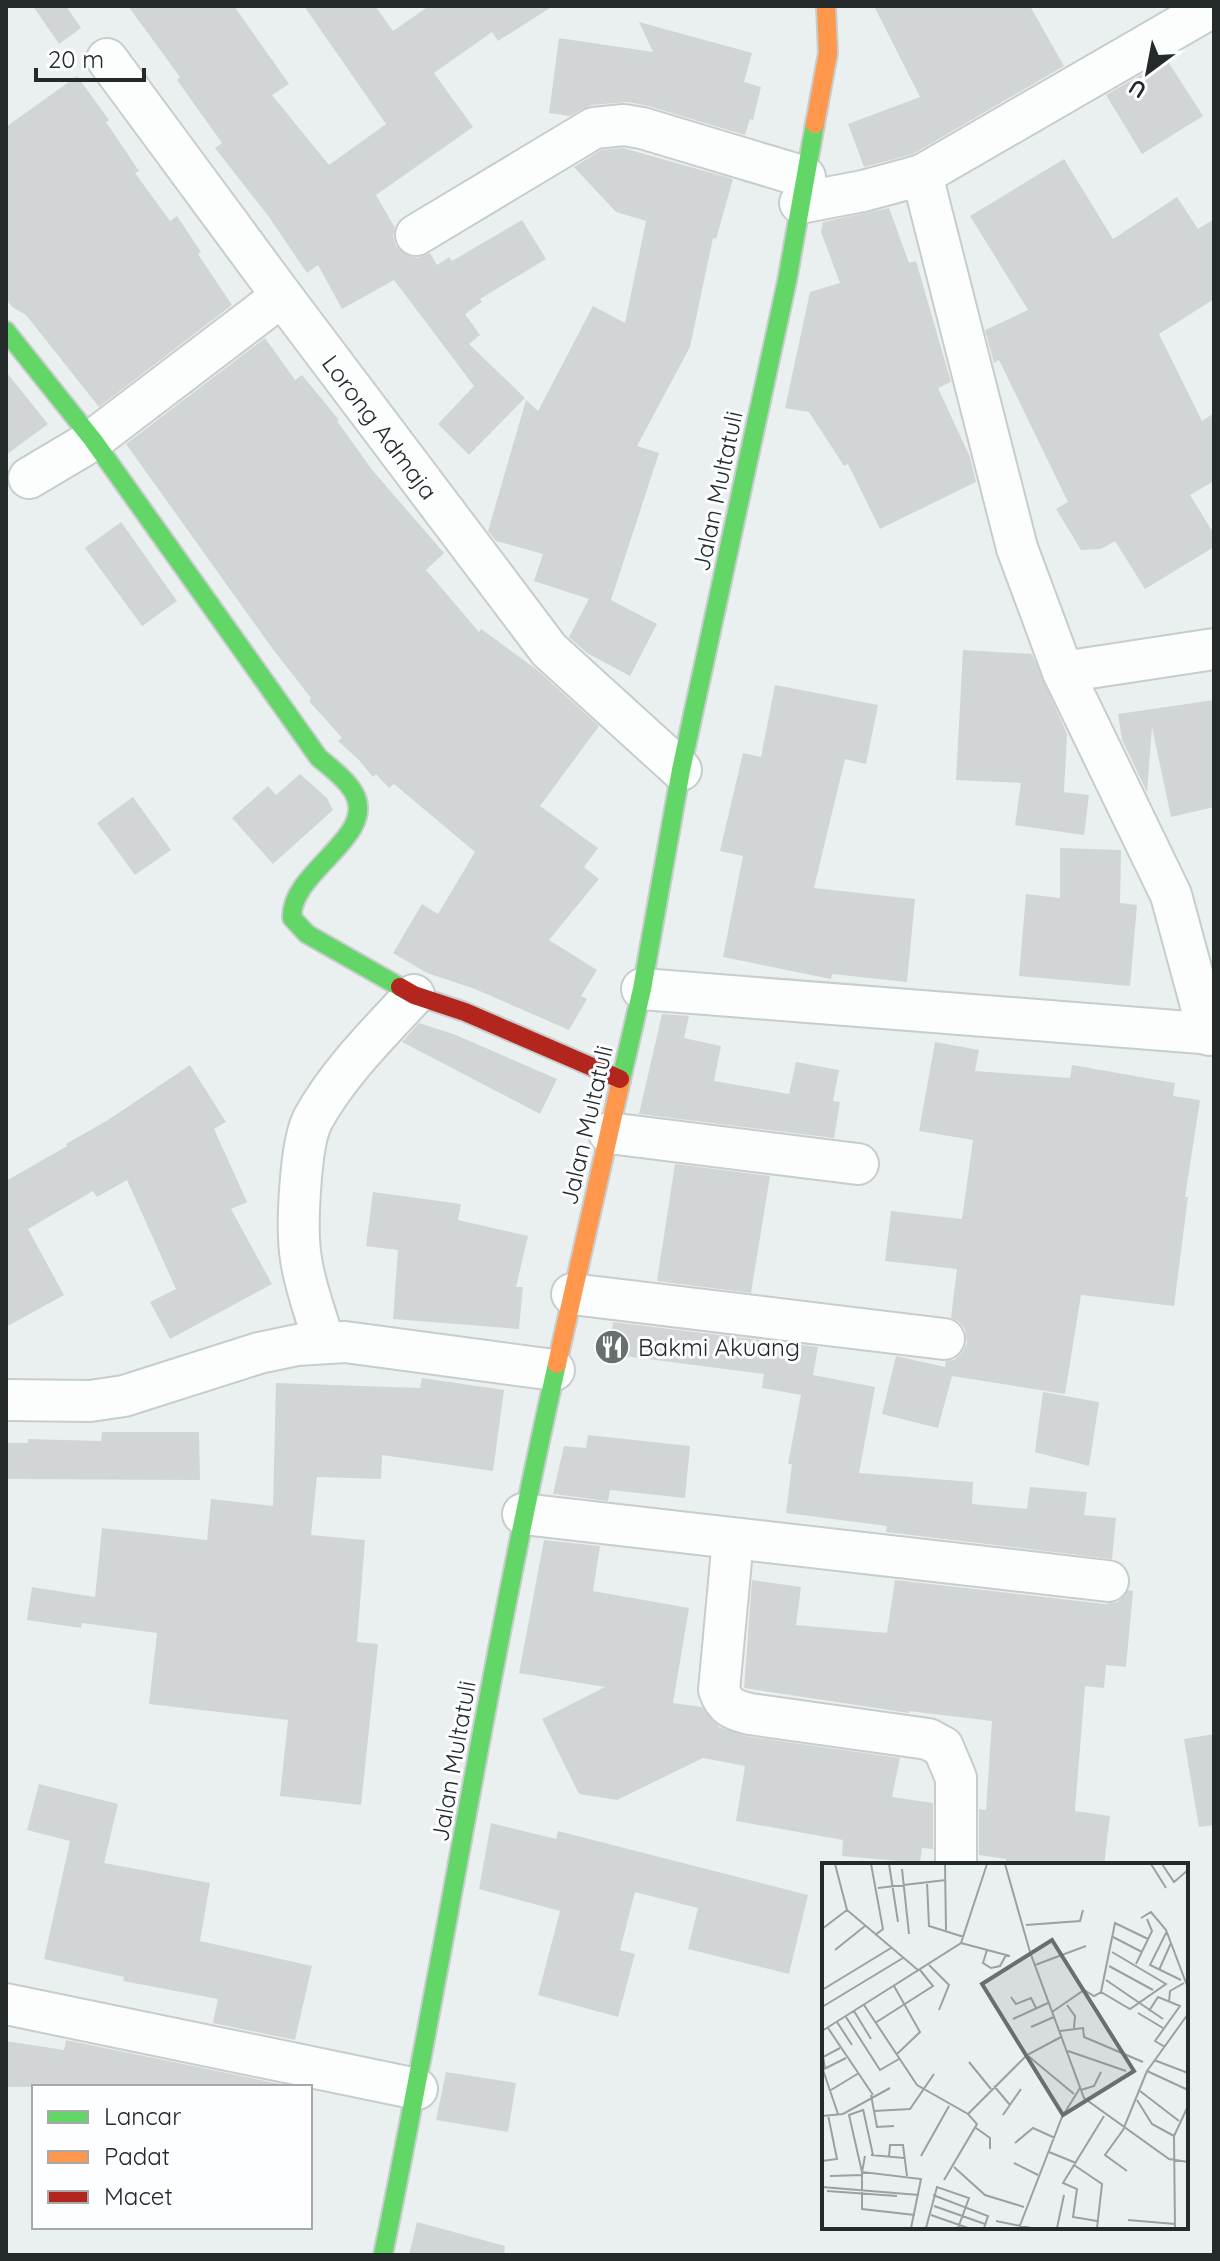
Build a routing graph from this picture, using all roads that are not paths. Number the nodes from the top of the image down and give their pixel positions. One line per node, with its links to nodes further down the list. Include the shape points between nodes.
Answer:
1 (826, 6): 5 (main road, Jalan Multatuli, via 828,53)
2 (1214, 6): 4 (street)
3 (107, 59): 7 (street, Lorong Admaja)
4 (922, 175): 5 (street, via 863,191); 12 (street, via 1017,548)
5 (802, 190): 6 (street, via 642,128 603,126); 13 (main road, Jalan Multatuli)
6 (416, 235)
7 (282, 296): 9 (street); 13 (street, Lorong Admaja, via 549,650)
8 (6, 331): 9 (main road)
9 (93, 440): 10 (street); 15 (main road, via 319,758 348,784 358,803 347,836 295,900 291,916 296,925)
10 (29, 478)
11 (1214, 649): 12 (street)
12 (1063, 672): 16 (street, via 1171,895)
13 (681, 770): 14 (main road, Jalan Multatuli)
14 (642, 989): 16 (street); 17 (main road, Jalan Multatuli)
15 (414, 995): 17 (main road); 22 (street, via 351,1062 312,1121 305,1144 301,1258)
16 (1212, 1035)
17 (620, 1079): 18 (main road, Jalan Multatuli)
18 (609, 1133): 19 (street); 20 (main road, Jalan Multatuli)
19 (858, 1164)
20 (572, 1294): 21 (street); 23 (main road, Jalan Multatuli)
21 (944, 1339)
22 (324, 1342): 23 (street); 24 (street, via 259,1353 124,1396)
23 (554, 1370): 25 (main road, Jalan Multatuli)
24 (6, 1400)
25 (523, 1514): 26 (street); 30 (main road, Jalan Multatuli)
26 (733, 1539): 27 (street); 28 (street, via 719,1690 724,1703 750,1714 928,1739 943,1747 956,1778)
27 (1108, 1581)
28 (956, 1863)
29 (6, 2004): 30 (street)
30 (417, 2089): 31 (main road, Jalan Multatuli)
31 (383, 2255)

